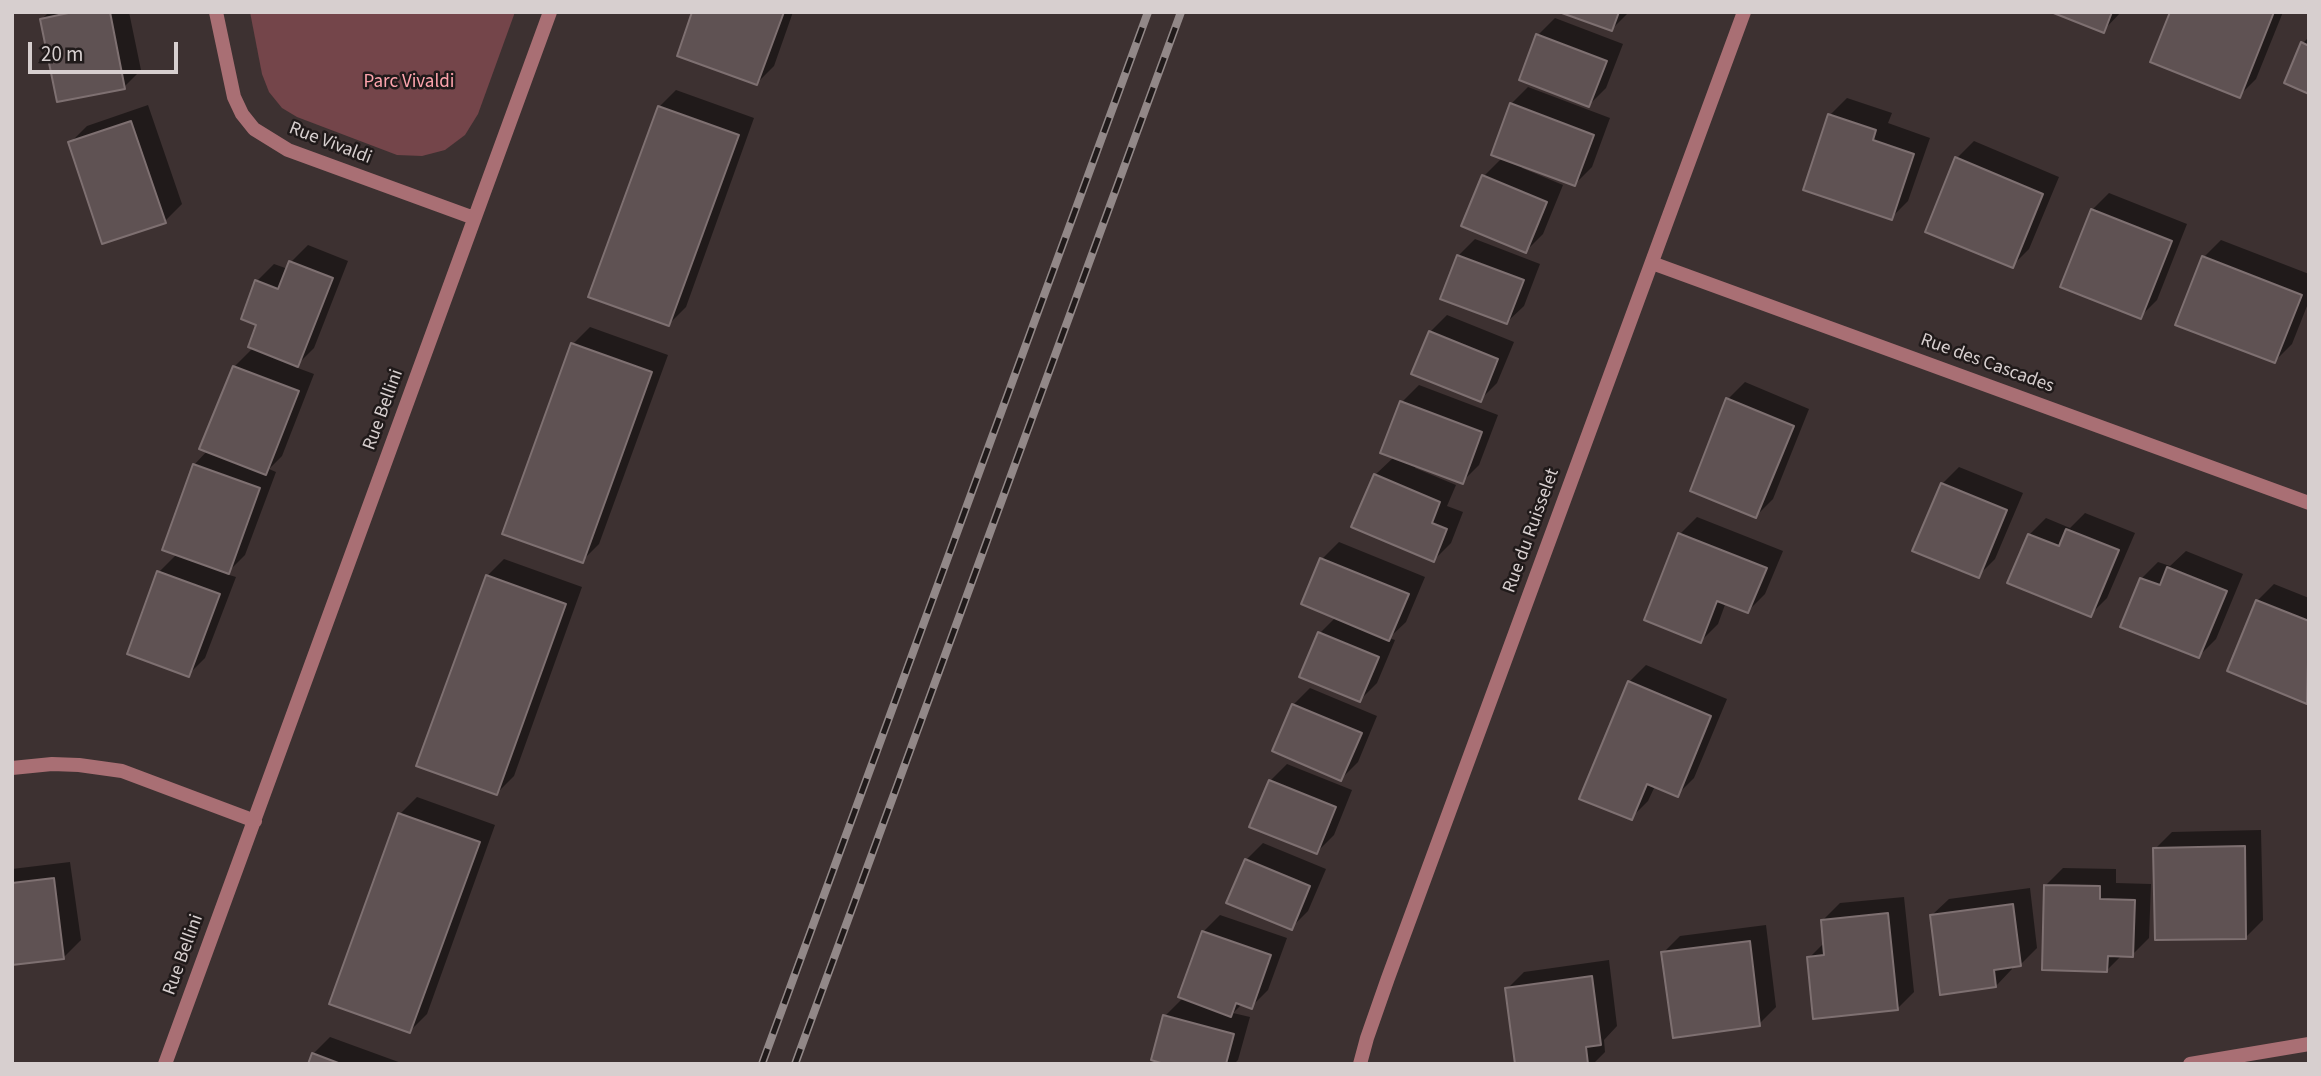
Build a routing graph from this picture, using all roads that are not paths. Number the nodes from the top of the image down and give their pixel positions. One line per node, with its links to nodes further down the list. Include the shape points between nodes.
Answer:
1 (216, 12): 4 (street, Rue Vivaldi, via 234,97 254,129 288,150)
2 (550, 12): 4 (street, Rue Bellini)
3 (1744, 12): 5 (street, Rue du Ruisselet)
4 (474, 218): 8 (street, Rue Bellini)
5 (1652, 263): 6 (street, Rue des Cascades); 11 (street, Rue du Ruisselet)
6 (2309, 503)
7 (12, 768): 8 (street, via 52,764 122,771)
8 (255, 821): 10 (street, Rue Bellini)
9 (2309, 1044): 12 (street)
10 (165, 1064)
11 (1360, 1064)
12 (2190, 1064)

